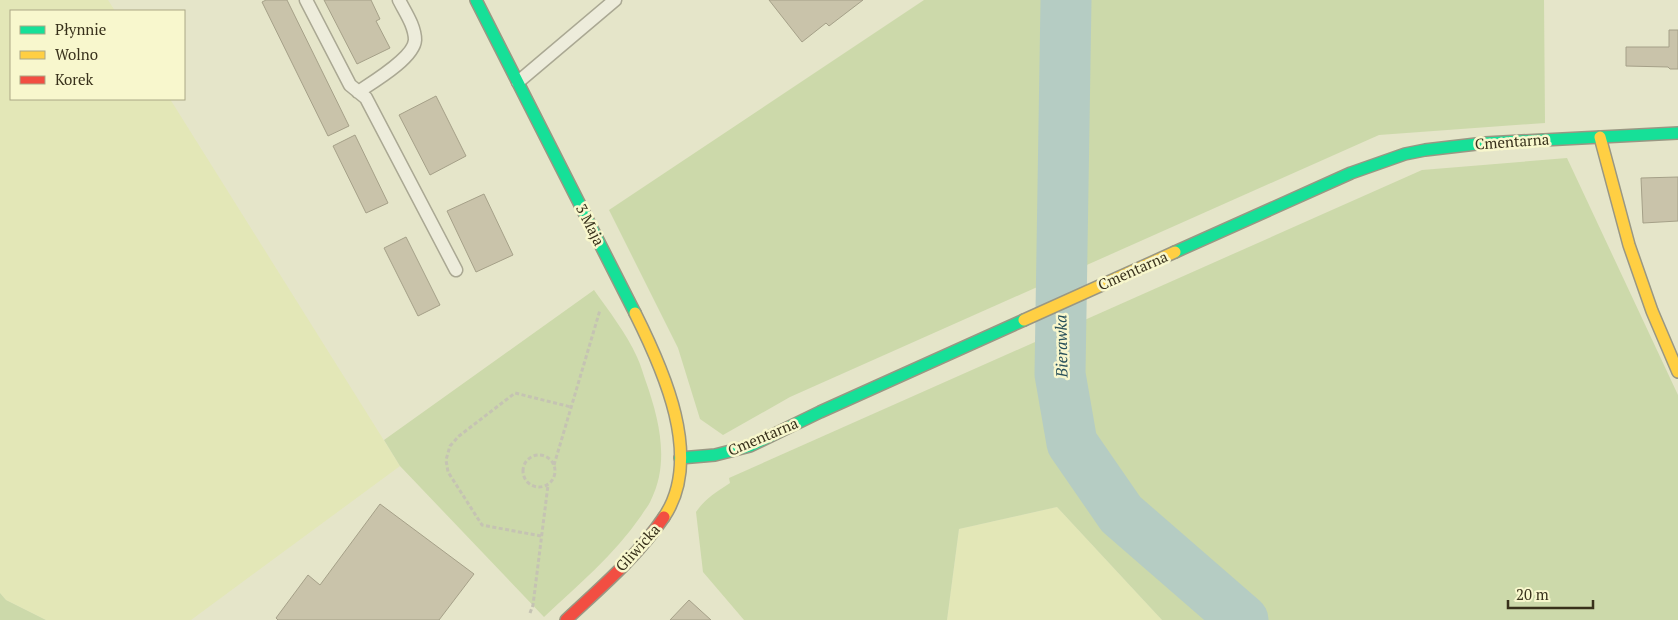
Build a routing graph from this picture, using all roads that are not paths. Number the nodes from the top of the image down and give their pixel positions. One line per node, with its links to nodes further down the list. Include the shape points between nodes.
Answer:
1 (306, 0): 6 (lane, via 350,85)
2 (399, 0): 6 (lane, via 412,25 415,40 412,48 390,70)
3 (476, 0): 5 (street, 3 Maja)
4 (615, 0): 5 (lane)
5 (518, 82): 11 (street, 3 Maja, via 646,336 672,401)
6 (358, 92): 9 (lane, via 366,98)
7 (1678, 133): 8 (street, Cmentarna)
8 (1600, 136): 10 (street, via 1639,273); 11 (street, Cmentarna, via 1485,143 1405,154 1352,173 733,452 706,458)
9 (456, 270)
10 (1678, 372)
11 (680, 458): 12 (street, Gliwicka, via 677,486 664,518 630,559)
12 (566, 620)

